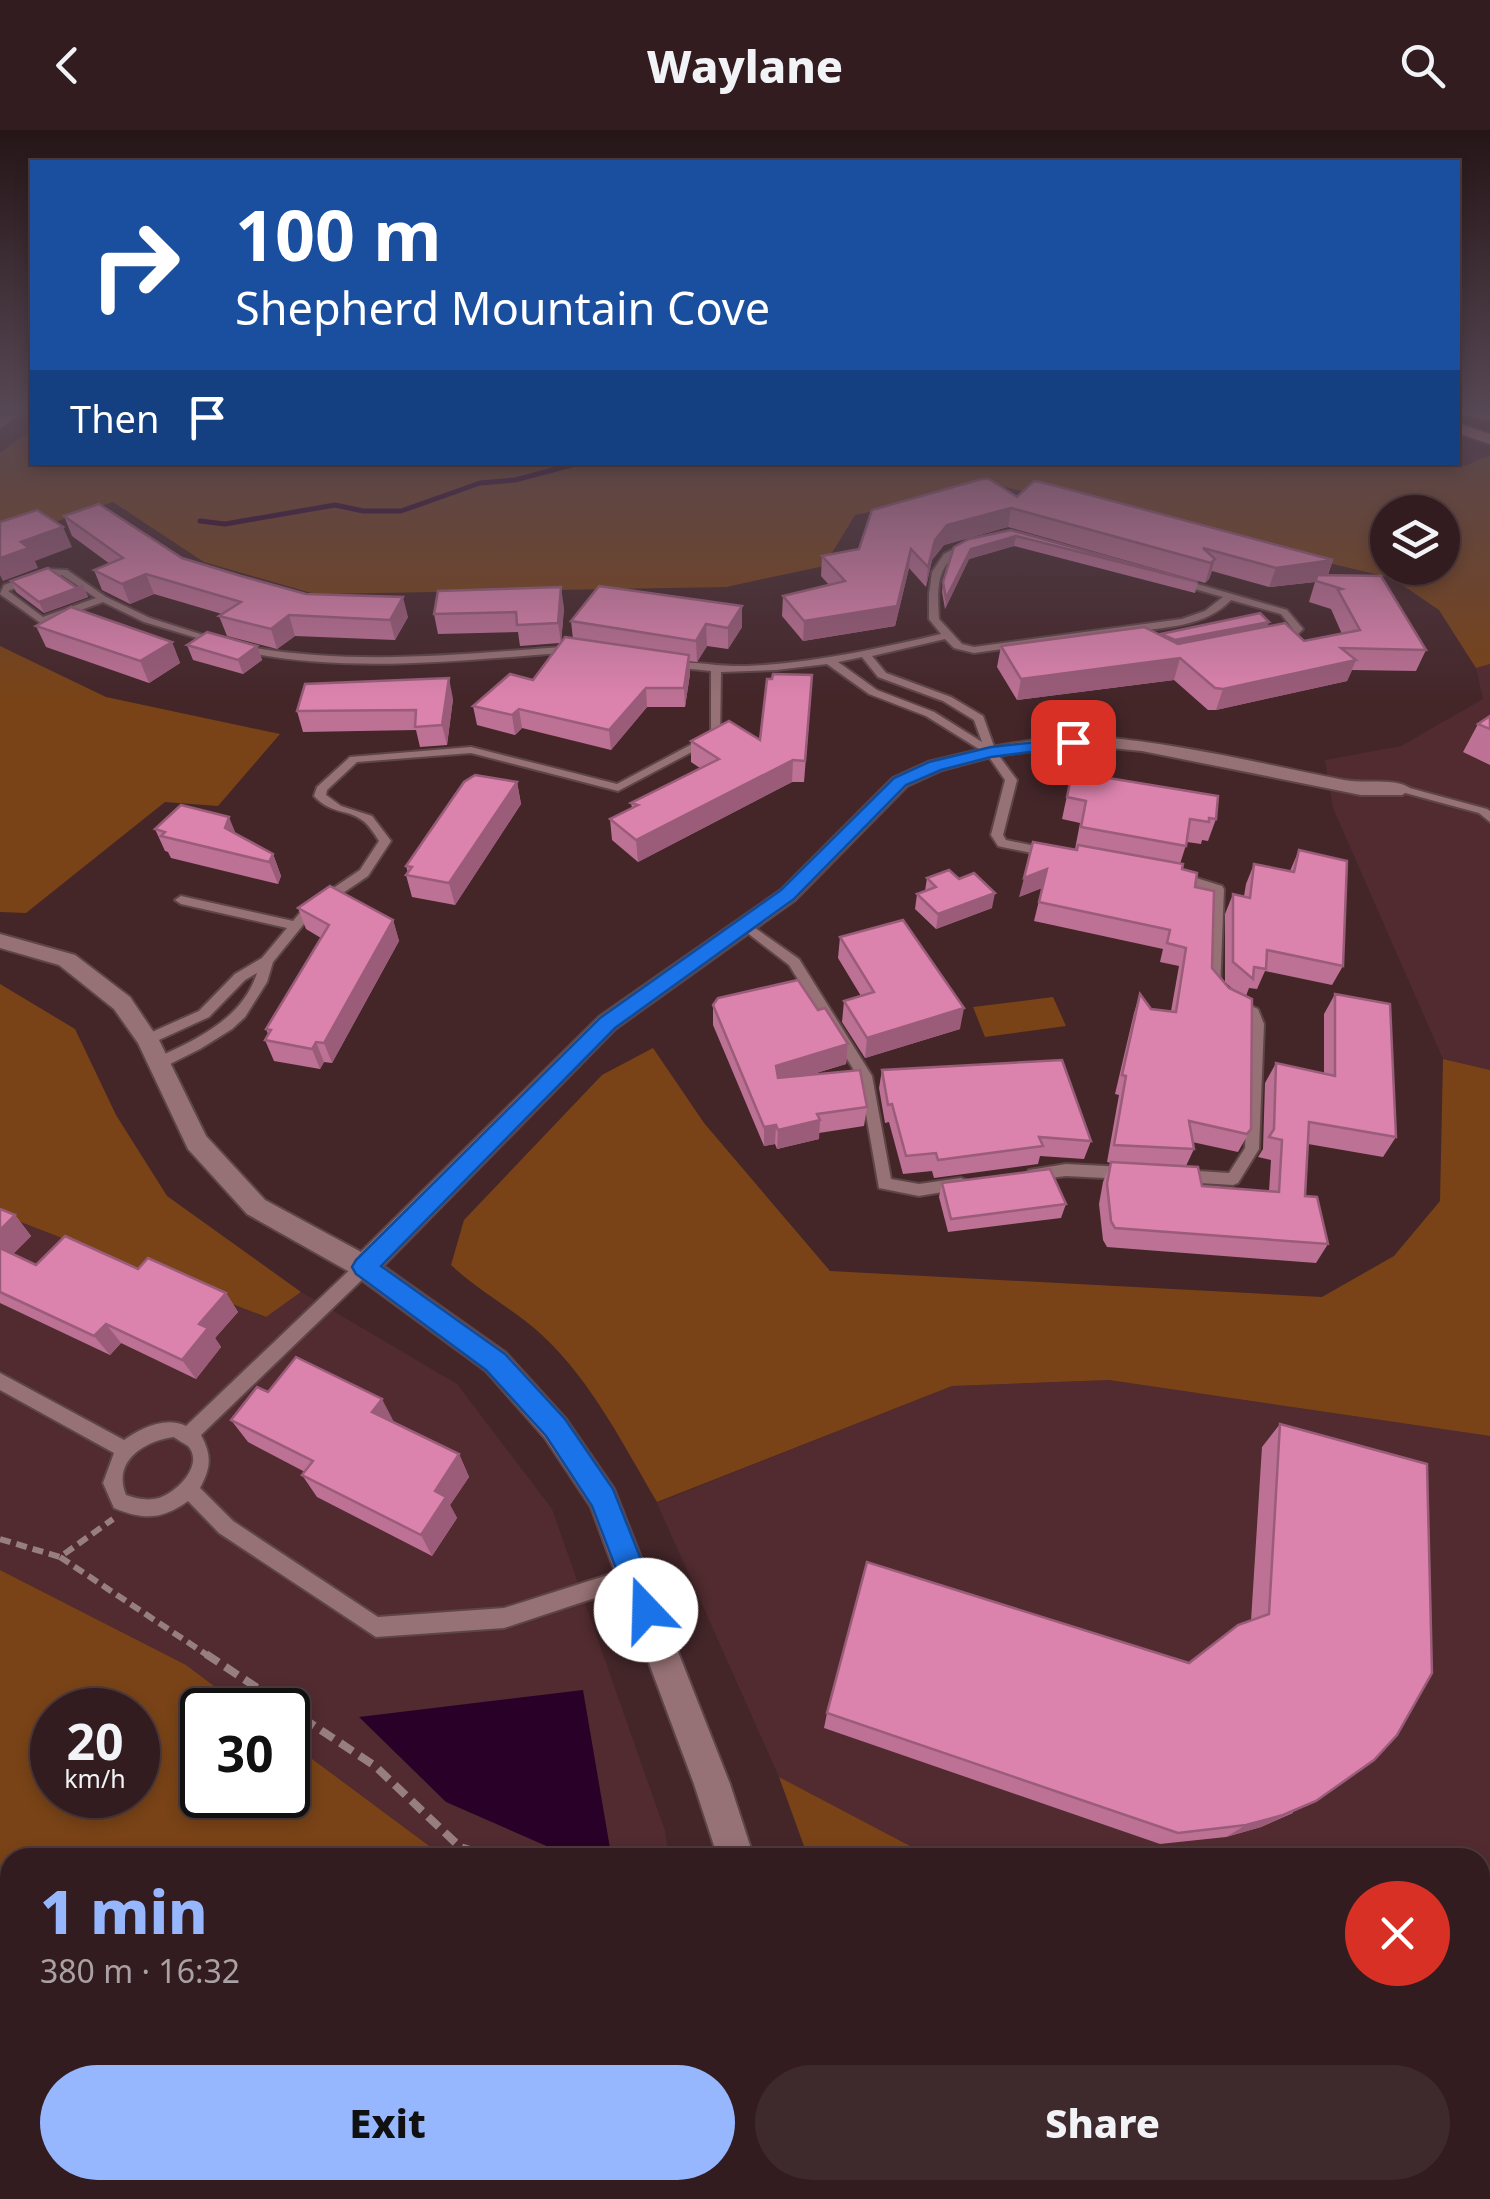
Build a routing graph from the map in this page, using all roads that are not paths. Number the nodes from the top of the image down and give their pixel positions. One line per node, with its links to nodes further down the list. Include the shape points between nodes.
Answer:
1 (982, 540): 6 (lane, via 950,549 936,569 934,619)
2 (1172, 580): 3 (lane)
3 (1228, 596): 5 (lane, via 1205,616); 7 (lane, via 1284,612 1298,629)
4 (103, 598): 4 (lane, via 42,621 3,592 56,570); 8 (lane, via 147,620 267,655 358,660)
5 (1127, 630): 6 (lane, via 974,650); 9 (lane)
6 (948, 636): 10 (lane)
7 (1258, 641)
8 (593, 652)
9 (1154, 653)
10 (865, 654): 11 (lane); 14 (lane)
11 (830, 662): 13 (lane); 15 (lane)
12 (663, 663): 13 (lane)
13 (716, 672): 23 (lane, via 716,735 618,788 471,750 354,759 320,796 339,809 366,814 386,840 364,873)
14 (888, 678): 15 (lane); 16 (lane, via 947,698 979,718)
15 (865, 687): 16 (lane, via 930,714)
16 (991, 752): 17 (street, via 1046,743 1128,744 1361,790); 19 (lane, via 1011,780 996,835 1002,843); 22 (street, via 900,782 788,895)
17 (1402, 789): 18 (lane)
18 (1488, 814)
19 (1074, 857)
20 (1169, 875): 28 (lane, via 1218,889 1214,984 1228,1001 1253,1012 1257,1024 1252,1149 1233,1179)
21 (181, 900): 23 (lane)
22 (746, 924): 30 (lane, via 794,962 867,1080 884,1184 919,1190); 31 (street, via 607,1023)
23 (296, 926): 25 (lane)
24 (0, 942): 26 (street, via 66,960 122,1003)
25 (266, 961): 26 (lane); 26 (lane, via 262,981 224,1032)
26 (154, 1051): 31 (street, via 197,1142 256,1206)
27 (1140, 1174): 29 (lane, via 1066,1170)
28 (1159, 1175)
29 (1011, 1177)
30 (974, 1182)
31 (364, 1267): 33 (lane); 36 (street, via 496,1362 556,1428 603,1499)
32 (0, 1381): 34 (lane)
33 (190, 1434): 34 (lane, via 158,1430); 35 (lane, via 203,1458)
34 (125, 1450): 35 (lane, via 112,1483 129,1508 166,1505)
35 (189, 1489): 36 (lane, via 226,1527 376,1627 504,1618)
36 (633, 1576): 37 (street)
37 (733, 1848)

